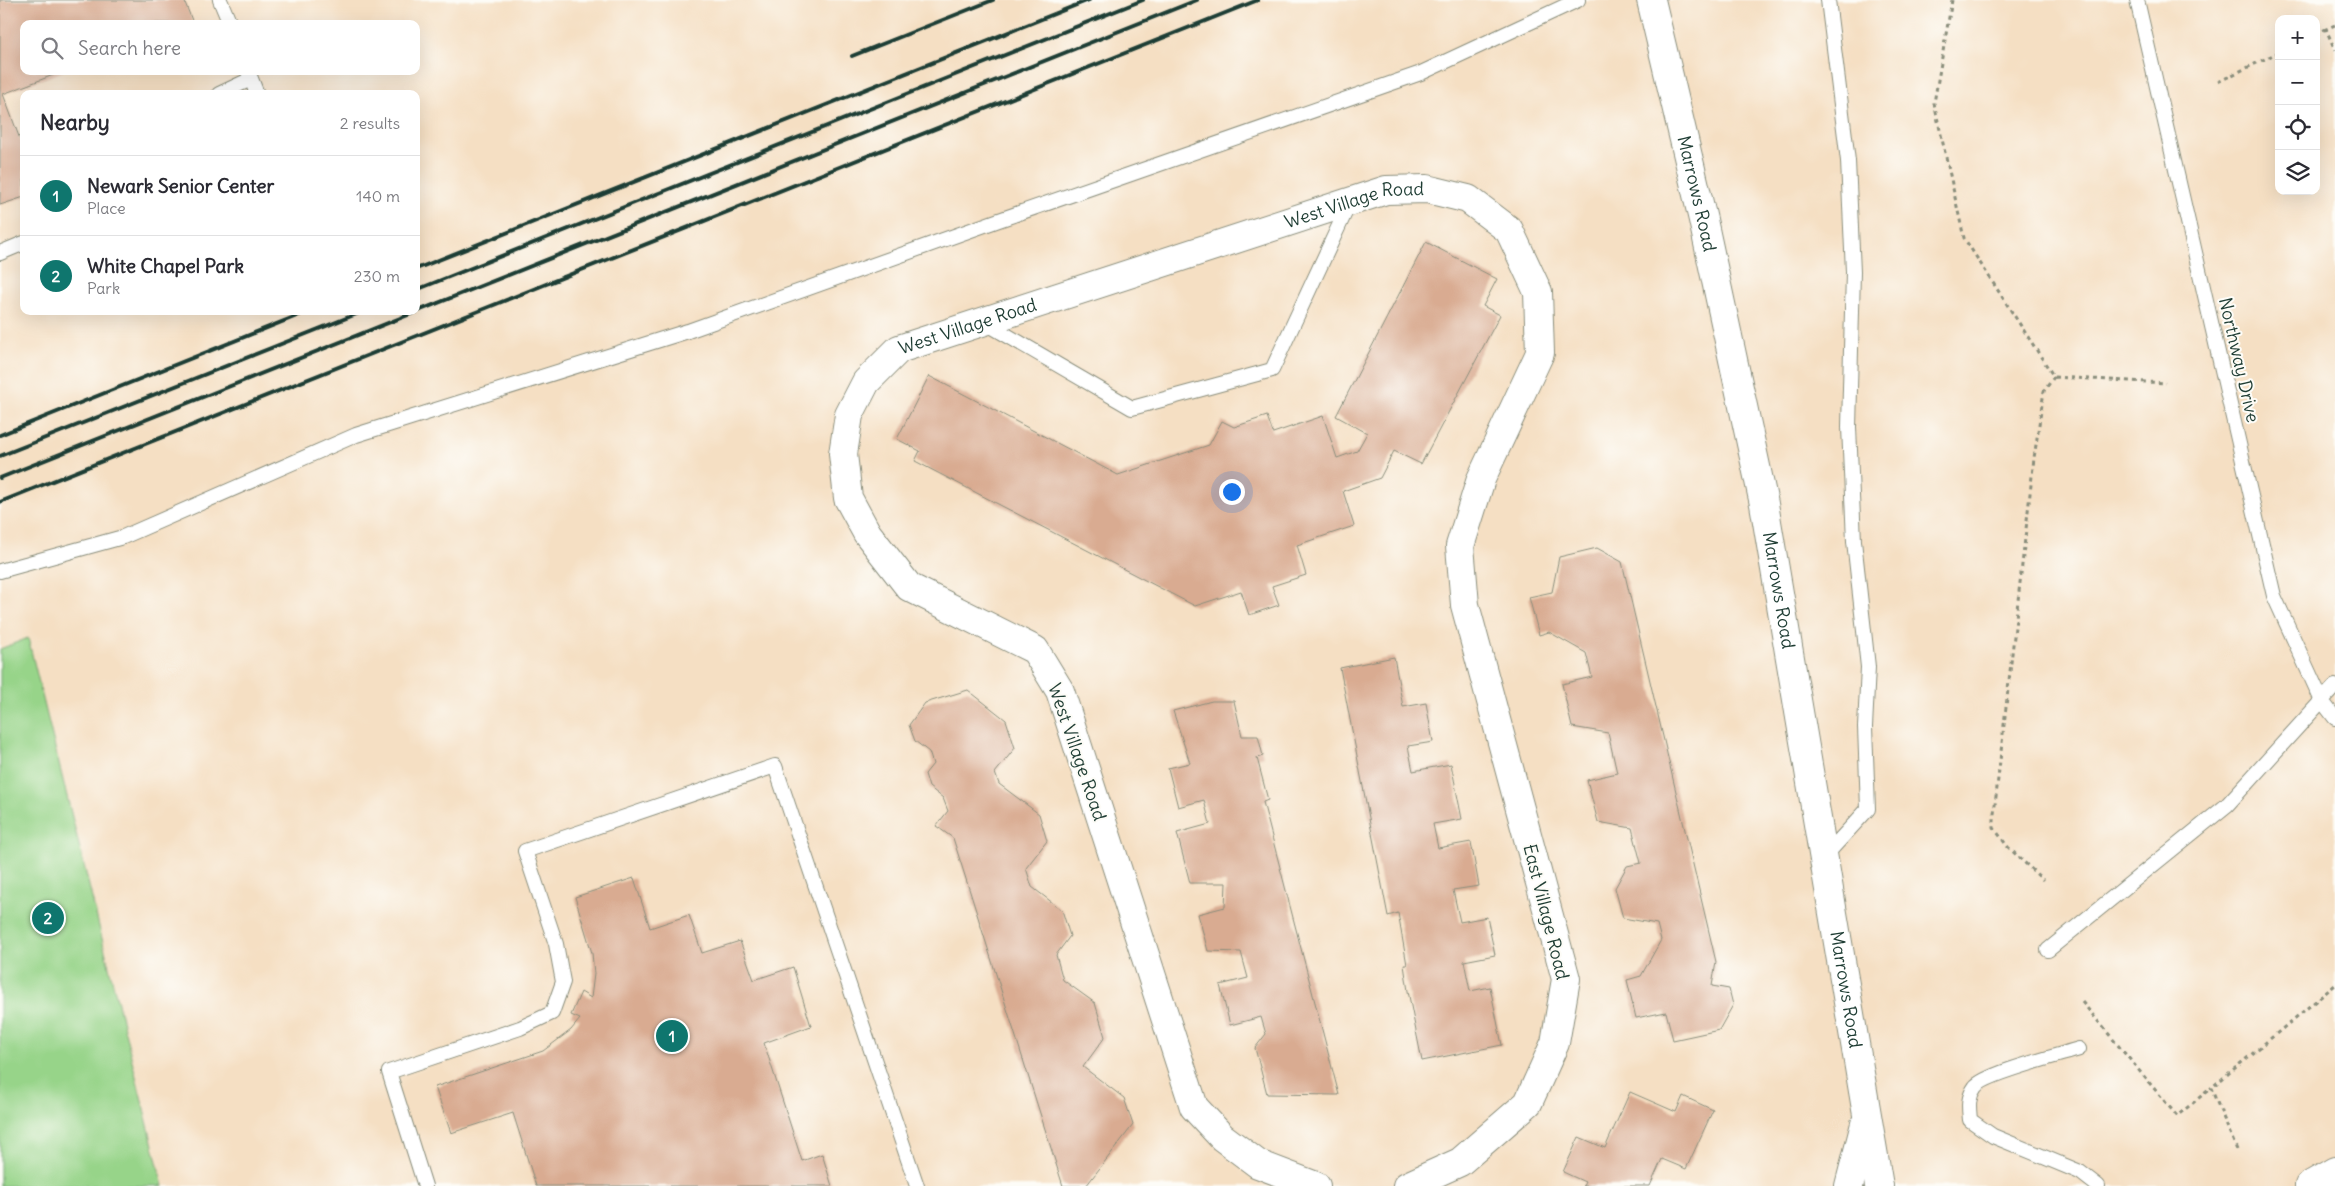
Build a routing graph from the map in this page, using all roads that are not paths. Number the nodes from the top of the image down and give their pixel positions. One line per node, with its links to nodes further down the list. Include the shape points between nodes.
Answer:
1 (220, 0): 6 (lane)
2 (1578, 0): 14 (lane, via 1421,73 688,331 356,435 123,537)
3 (1651, 0): 19 (street, Marrows Road, via 1764,504)
4 (1828, 0): 19 (lane, via 1848,162 1853,272 1849,427 1854,541 1868,667 1865,727 1868,809)
5 (2137, 0): 17 (lane, Northway Drive, via 2274,596)
6 (228, 20)
7 (249, 75): 8 (lane); 9 (lane)
8 (225, 90)
9 (255, 90)
10 (1350, 202): 13 (street, West Village Road); 13 (lane, via 1272,370 1132,408); 15 (street, West Village Road, via 1386,190 1419,189 1468,199 1509,230 1538,292 1540,353 1481,479 1460,546)
11 (20, 245): 12 (lane)
12 (0, 253)
13 (984, 322): 26 (street, West Village Road, via 899,349 866,382 849,415 843,454 848,498 867,533 909,587 1035,650 1060,691 1194,1107 1222,1137 1258,1164)
14 (0, 571)
15 (1465, 605): 27 (street, East Village Road, via 1566,979 1555,1043 1528,1103 1460,1162)
16 (2335, 686): 17 (lane)
17 (2322, 701): 18 (lane, Northway Drive); 20 (lane, via 2227,805)
18 (2335, 718)
19 (1824, 857): 22 (street, Marrows Road)
20 (2048, 950)
21 (2079, 1049): 30 (lane, via 1995,1076 1975,1086 1968,1102 1970,1120 1993,1136 2080,1172)
22 (1867, 1115): 28 (street); 29 (street, Marrows Road)
23 (2335, 1171): 31 (street)
24 (425, 1186): 25 (lane, via 389,1072 520,1028 552,1013 563,982 556,944 525,851 775,766)
25 (917, 1186)
26 (1316, 1186)
27 (1407, 1186)
28 (1850, 1186)
29 (1879, 1186)
30 (2098, 1186)
31 (2309, 1186)

